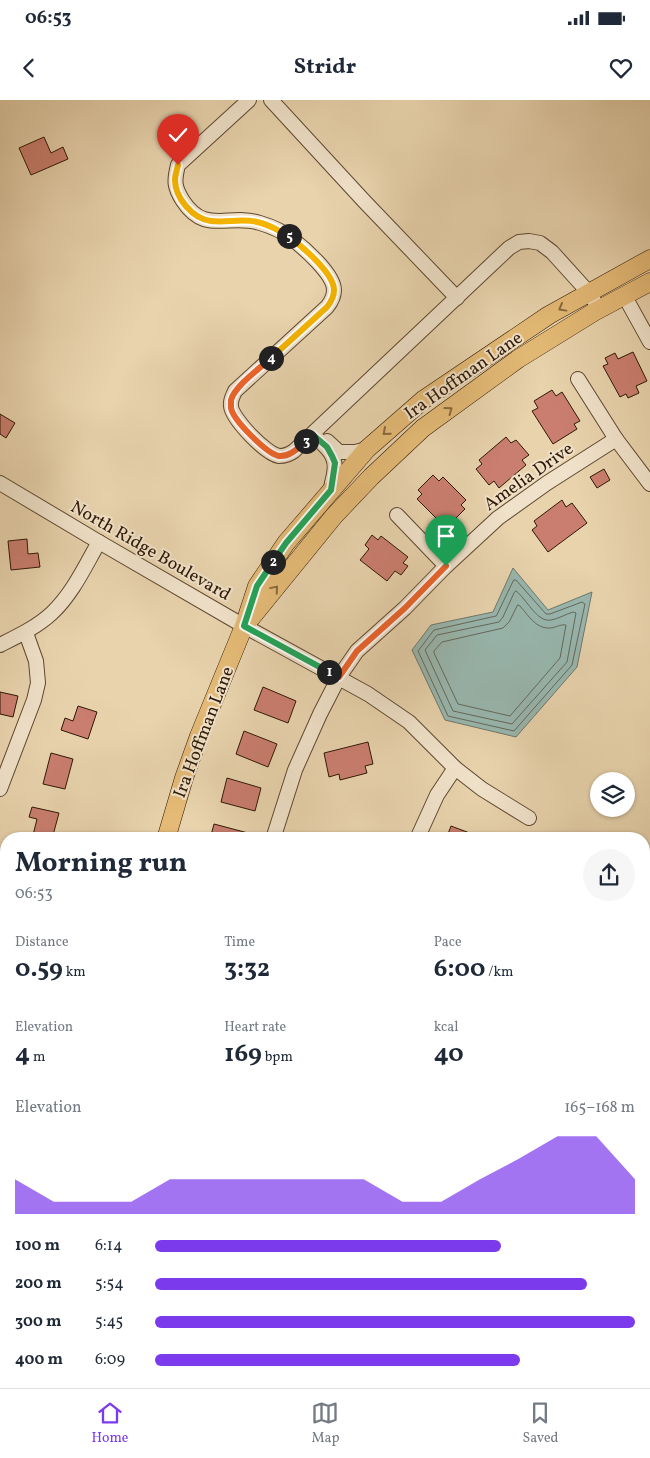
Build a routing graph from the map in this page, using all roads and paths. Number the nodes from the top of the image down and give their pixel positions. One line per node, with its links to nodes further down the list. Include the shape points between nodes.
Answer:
1 (249, 100): 11 (street, via 178,165 176,190 196,216 204,220 258,222 290,237 332,280 333,299 327,307 235,391 230,408 261,446 280,456 294,452)
2 (271, 100): 7 (street)
3 (650, 259): 5 (main road, Ira Hoffman Lane)
4 (650, 282): 6 (main road, Ira Hoffman Lane)
5 (590, 294): 7 (street, via 552,252 540,243 529,241 509,248); 8 (street); 13 (main road, Ira Hoffman Lane, one-way to 13, via 549,316 423,400)
6 (624, 295): 8 (main road, Ira Hoffman Lane); 9 (street)
7 (457, 298): 11 (street)
8 (599, 309): 20 (main road, Ira Hoffman Lane, one-way to 8, via 340,509 424,428 518,359)
9 (650, 342)
10 (578, 379): 12 (street)
11 (315, 433): 13 (street, via 339,452); 16 (street, via 335,463)
12 (616, 439): 15 (street); 19 (street, Amelia Drive, via 498,518)
13 (367, 449): 16 (main road, Ira Hoffman Lane)
14 (0, 483): 18 (street, North Ridge Boulevard)
15 (650, 484)
16 (331, 490): 20 (main road, Ira Hoffman Lane, via 286,543 257,586)
17 (397, 516): 19 (street)
18 (99, 542): 20 (street, North Ridge Boulevard); 21 (street, via 74,586 53,612)
19 (446, 566): 23 (street, Amelia Drive, via 357,651)
20 (244, 626): 23 (street, North Ridge Boulevard); 27 (main road, Ira Hoffman Lane, via 196,744)
21 (26, 632): 22 (street); 25 (street, via 36,661 38,683)
22 (0, 645)
23 (339, 677): 24 (street, North Ridge Boulevard, via 409,722); 28 (street, Amelia Drive, via 295,770)
24 (455, 768): 26 (street, North Ridge Boulevard); 29 (street, via 437,794)
25 (0, 789)
26 (529, 818)
27 (168, 832)
28 (275, 832)
29 (420, 832)

